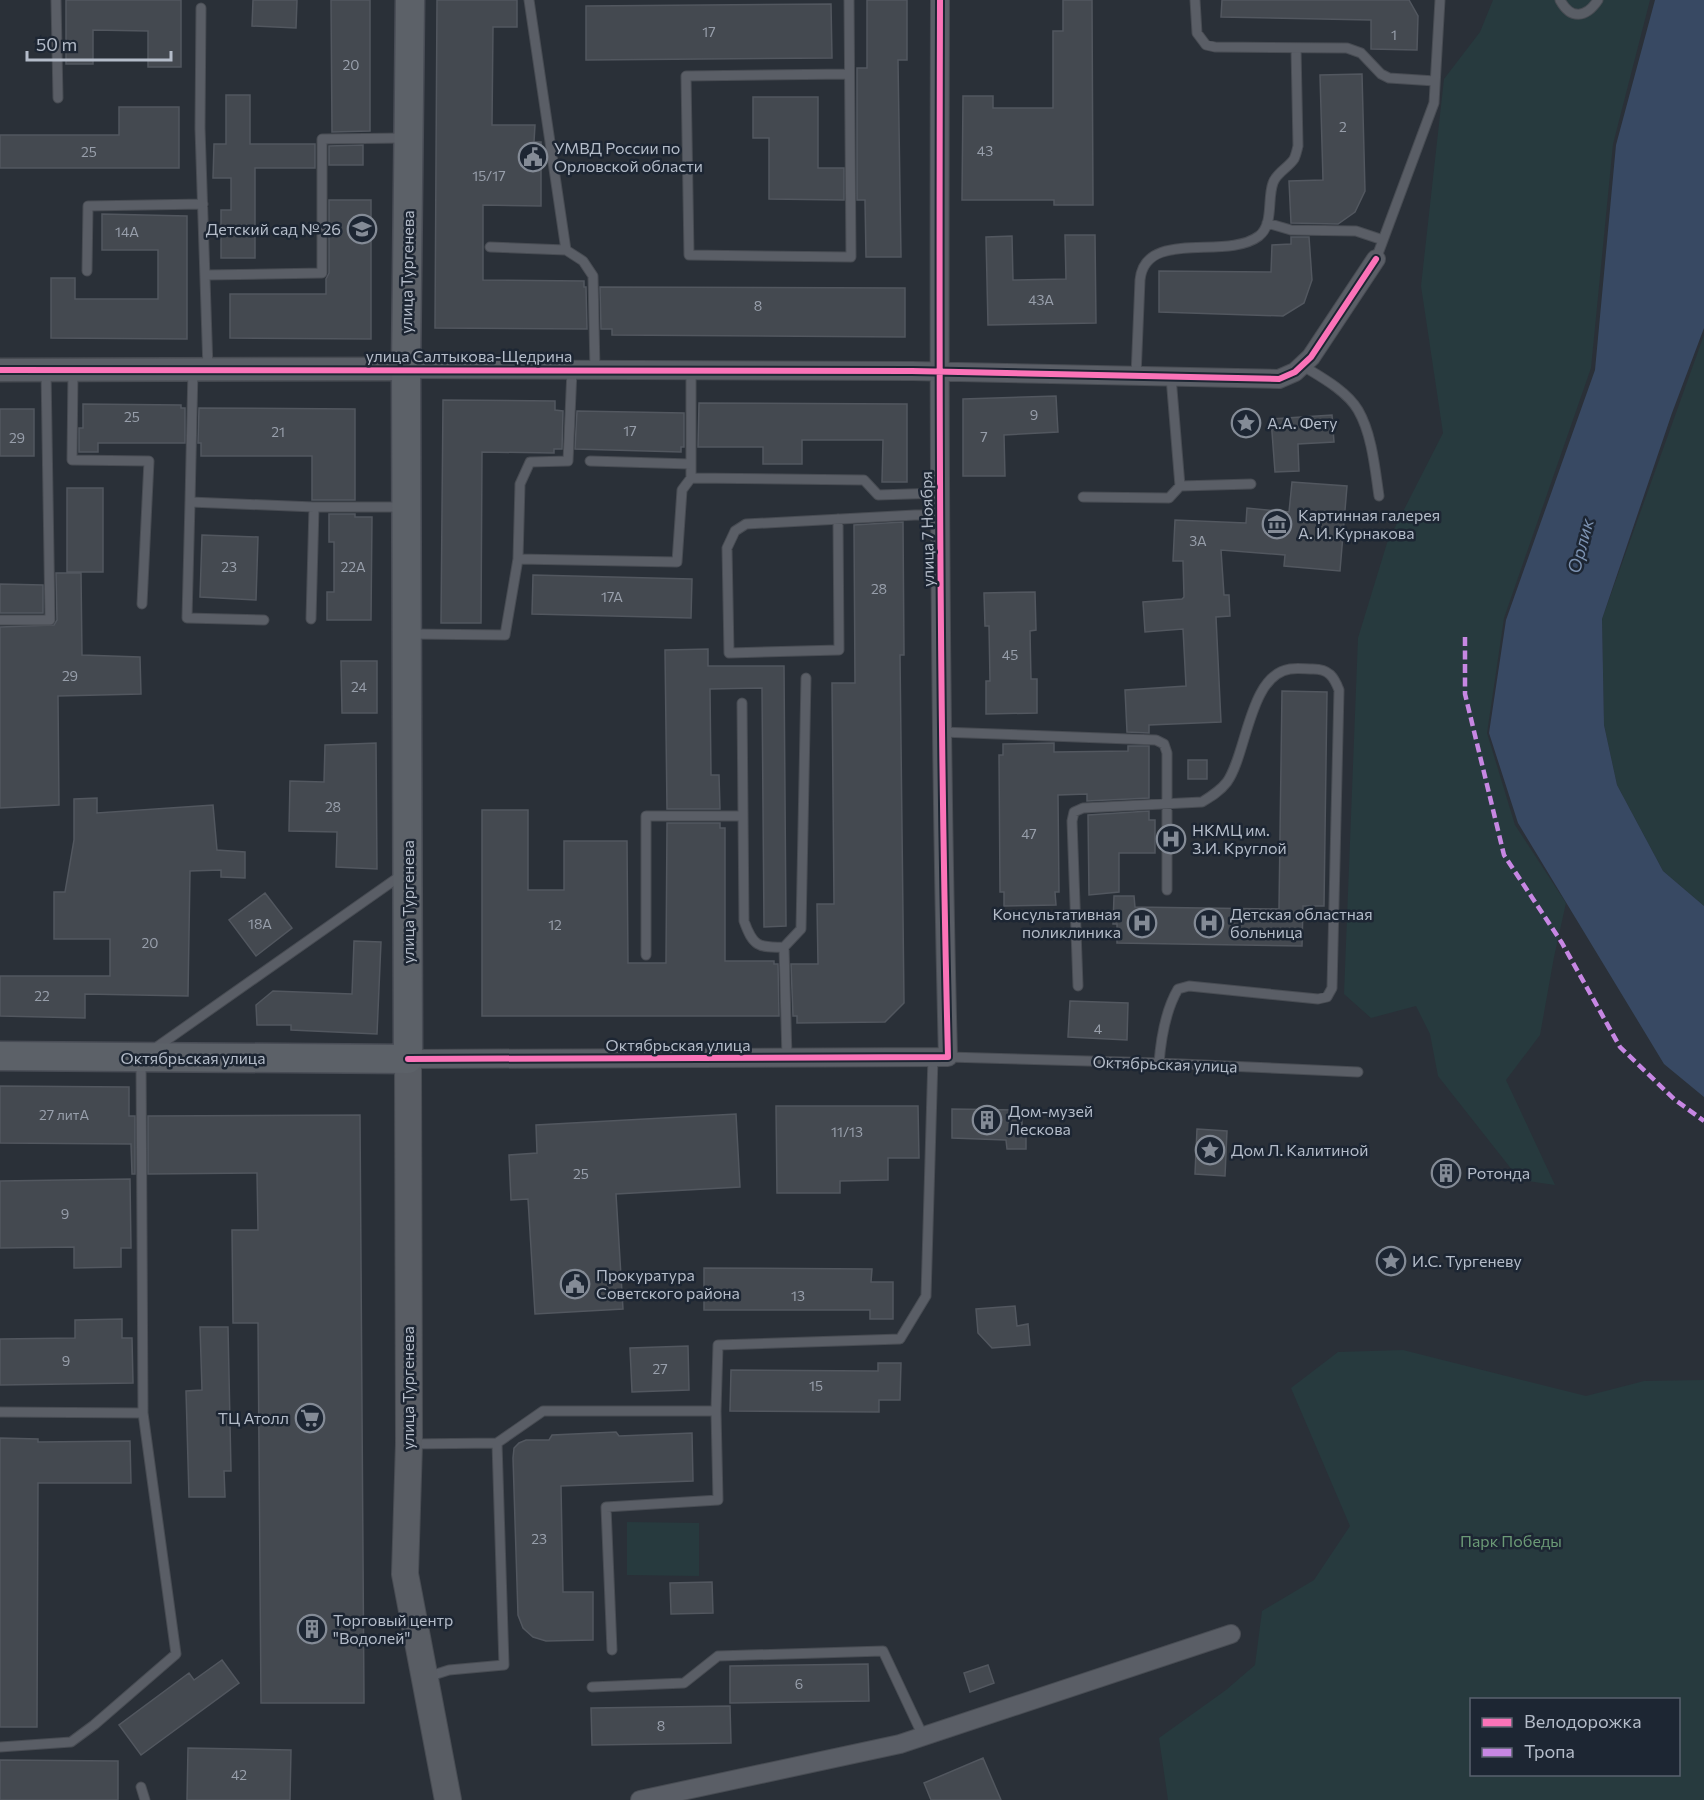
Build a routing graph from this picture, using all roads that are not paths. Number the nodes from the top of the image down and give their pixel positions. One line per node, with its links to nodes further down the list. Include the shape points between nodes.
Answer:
1 (56, 0): 14 (lane)
2 (410, 0): 15 (main road, улица Тургенева)
3 (529, 0): 20 (lane)
4 (849, 0): 12 (lane)
5 (940, 0): 33 (street, улица 7 Ноября)
6 (1195, 0): 11 (lane, via 1197,33 1206,45)
7 (1440, 0): 13 (lane)
8 (1560, 0): 9 (lane, via 1565,9 1577,15 1586,13)
9 (1598, 0)
10 (201, 8): 16 (lane)
11 (1296, 48): 13 (lane, via 1347,48 1361,53 1389,78); 17 (lane, via 1298,146 1294,158 1274,180)
12 (848, 74): 12 (lane, via 851,257 689,255 686,76)
13 (1435, 81): 18 (lane, via 1434,103)
14 (58, 98)
15 (409, 138): 23 (lane, via 322,139 322,273); 26 (main road, улица Тургенева)
16 (203, 204): 22 (lane, via 88,206); 23 (lane)
17 (1267, 224): 18 (lane, via 1291,230 1356,231); 34 (lane, via 1262,234 1243,245 1166,250 1147,260 1141,269)
18 (1383, 240): 21 (lane)
19 (490, 247): 20 (lane)
20 (566, 250): 31 (lane, via 583,261 593,276)
21 (1376, 259): 24 (street)
22 (87, 271)
23 (205, 275): 25 (lane)
24 (1303, 366): 35 (street, улица Салтыкова-Щедрина, via 1279,379); 42 (lane, via 1334,385 1358,409 1372,450)
25 (201, 369): 26 (street, улица Салтыкова-Щедрина); 29 (street, улица Салтыкова-Щедрина); 44 (lane)
26 (406, 369): 30 (street, улица Салтыкова-Щедрина); 46 (main road, улица Тургенева)
27 (0, 370): 28 (street, улица Салтыкова-Щедрина)
28 (46, 370): 29 (street, улица Салтыкова-Щедрина); 52 (lane, via 50,620)
29 (73, 370): 50 (lane, via 72,460 149,461)
30 (572, 370): 31 (street, улица Салтыкова-Щедрина); 49 (lane, via 568,461 530,462 520,484)
31 (595, 370): 32 (street, улица Салтыкова-Щедрина)
32 (692, 370): 33 (street, улица Салтыкова-Щедрина); 37 (lane)
33 (938, 372): 34 (street, улица Салтыкова-Щедрина); 41 (street, улица 7 Ноября)
34 (1136, 376): 35 (street, улица Салтыкова-Щедрина)
35 (1171, 377): 40 (lane)
36 (590, 461): 37 (lane)
37 (691, 464): 38 (lane)
38 (691, 477): 41 (lane, via 864,480 878,495); 49 (lane, via 682,490 677,562)
39 (1251, 484): 40 (lane)
40 (1180, 486): 43 (lane, via 1169,498)
41 (940, 494): 47 (street, улица 7 Ноября)
42 (1379, 496)
43 (1083, 497)
44 (190, 502): 45 (lane); 53 (lane, via 187,618)
45 (314, 507): 46 (lane); 51 (lane)
46 (406, 507): 54 (main road, улица Тургенева)
47 (940, 515): 48 (lane); 57 (street, улица 7 Ноября)
48 (838, 519): 48 (lane, via 746,524 735,531 727,548 729,653 839,650)
49 (518, 559): 54 (lane, via 505,635)
50 (142, 604)
51 (311, 619)
52 (0, 620)
53 (264, 620)
54 (407, 634): 60 (main road, улица Тургенева)
55 (806, 678): 62 (lane, via 801,930)
56 (742, 703): 59 (lane)
57 (941, 732): 58 (lane, via 1156,740 1164,744 1167,753); 67 (street, улица 7 Ноября)
58 (1166, 804): 61 (lane); 64 (lane, via 1083,808 1074,812); 70 (lane, via 1202,802 1218,793 1228,780 1265,685 1276,675 1289,669 1321,669 1334,677 1339,690 1332,988 1327,997 1318,999 1189,986 1178,989 1161,1040)
59 (743, 816): 62 (lane, via 744,921 750,938 763,948); 63 (lane, via 646,816)
60 (408, 871): 66 (lane); 69 (main road, улица Тургенева)
61 (1167, 890)
62 (784, 948): 68 (lane)
63 (646, 955)
64 (1078, 986)
65 (0, 1056): 66 (main road, Октябрьская улица)
66 (141, 1057): 69 (main road, Октябрьская улица); 74 (lane)
67 (941, 1057): 68 (street, Октябрьская улица); 70 (lane, Октябрьская улица); 73 (lane, via 926,1296 900,1339 718,1345)
68 (787, 1058): 69 (street, Октябрьская улица)
69 (408, 1059): 76 (main road, улица Тургенева)
70 (1160, 1063): 71 (lane, Октябрьская улица)
71 (1358, 1072)
72 (0, 1412): 74 (lane)
73 (716, 1412): 75 (lane, via 543,1411); 78 (lane, via 718,1500 606,1507)
74 (143, 1413): 82 (lane, via 176,1654 71,1742)
75 (497, 1443): 76 (lane); 79 (lane, via 504,1665 449,1670)
76 (409, 1444): 79 (main road, улица Тургенева, via 405,1574)
77 (1231, 1634): 81 (street)
78 (612, 1650)
79 (424, 1678): 85 (main road, улица Тургенева)
80 (592, 1687): 81 (lane, via 684,1683 718,1656 883,1651)
81 (923, 1736): 86 (street)
82 (0, 1747)
83 (141, 1787): 84 (lane)
84 (145, 1800)
85 (448, 1800)
86 (640, 1800)

